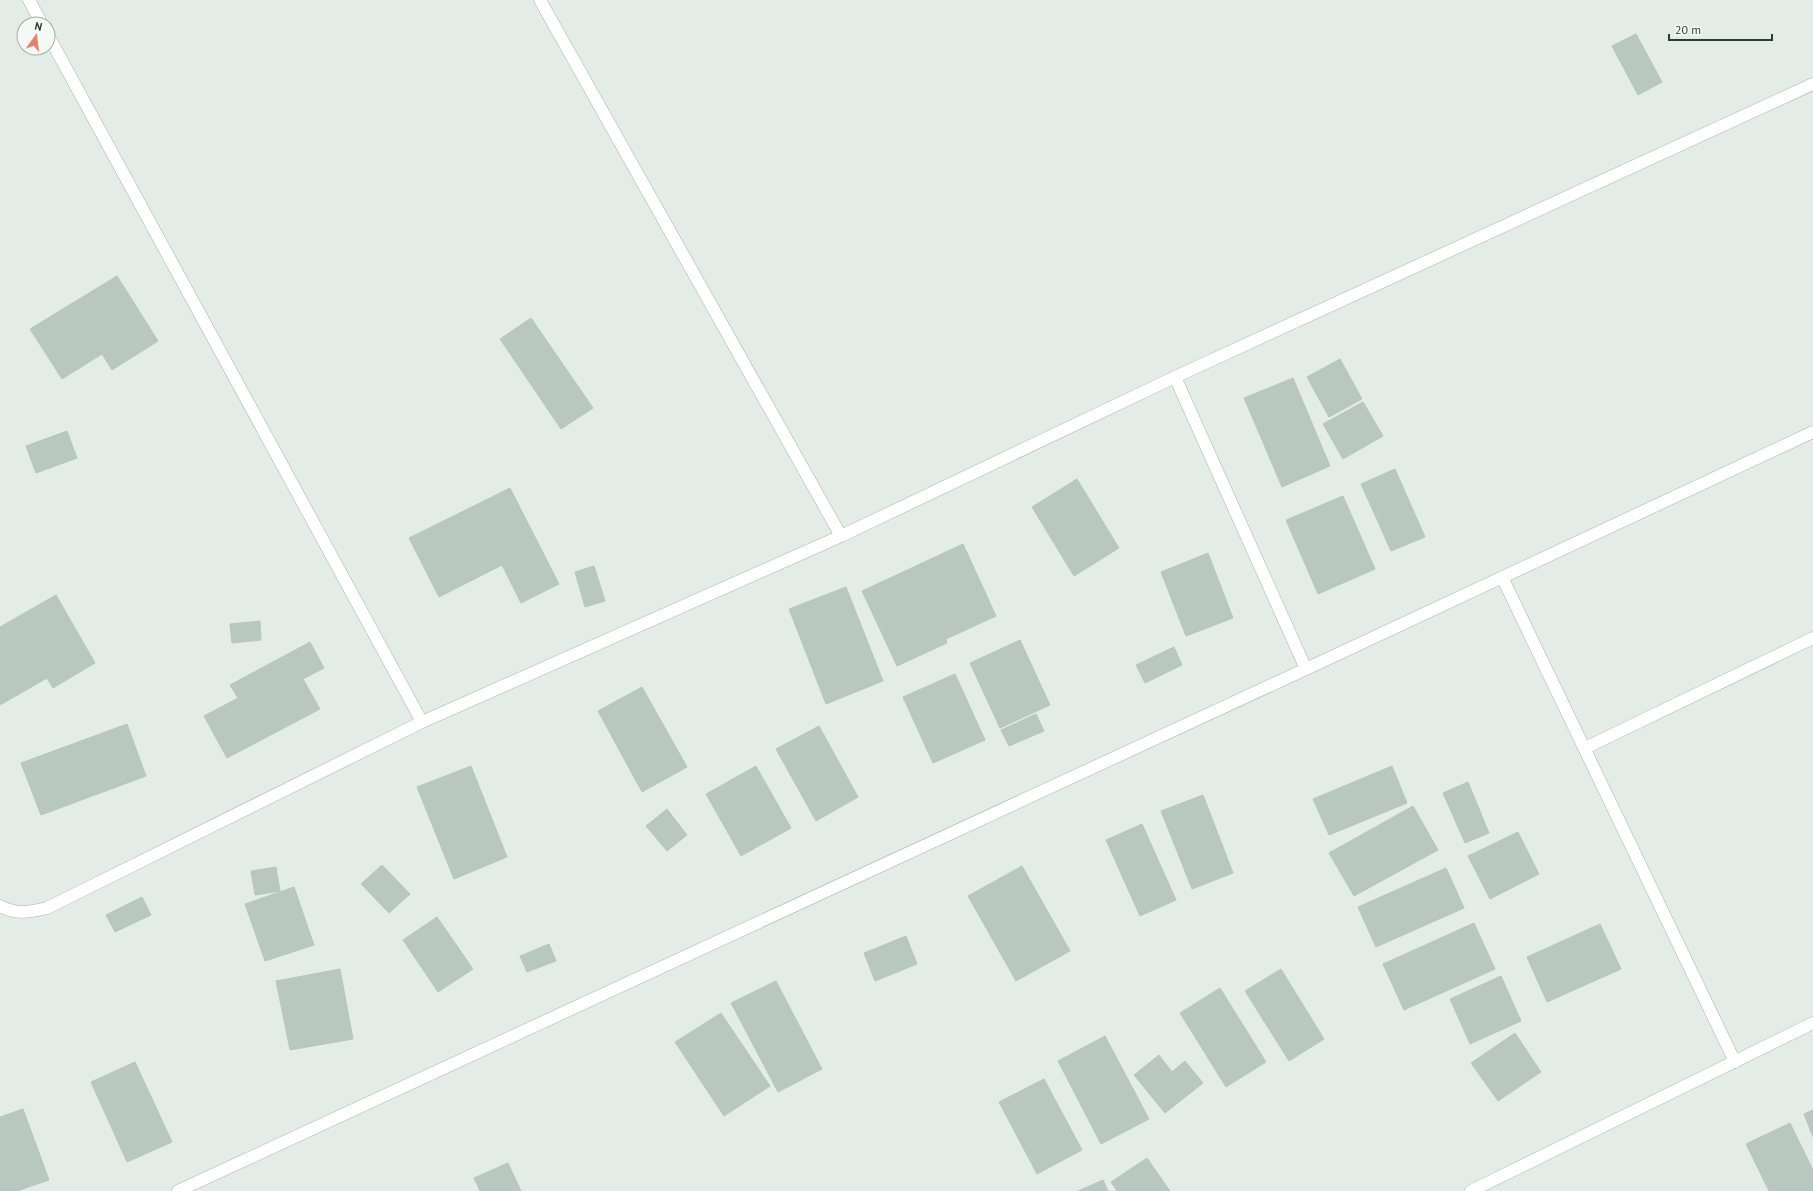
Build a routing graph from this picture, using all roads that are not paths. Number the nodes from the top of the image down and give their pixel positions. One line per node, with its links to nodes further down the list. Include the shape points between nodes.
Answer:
1 (29, 0): 3 (street)
2 (540, 0): 8 (street)
3 (38, 16)
4 (56, 50): 12 (street)
5 (1813, 84): 6 (street)
6 (1175, 377): 8 (street); 11 (street)
7 (1813, 432): 9 (street)
8 (841, 536): 12 (street)
9 (1502, 578): 11 (street); 13 (street)
10 (1813, 638): 13 (street)
11 (1306, 669): 17 (street)
12 (422, 722): 14 (street, via 46,908 27,913 8,911)
13 (1584, 748): 16 (street)
14 (0, 906)
15 (1813, 1024): 16 (street)
16 (1736, 1062): 18 (street)
17 (178, 1191)
18 (1471, 1191)

